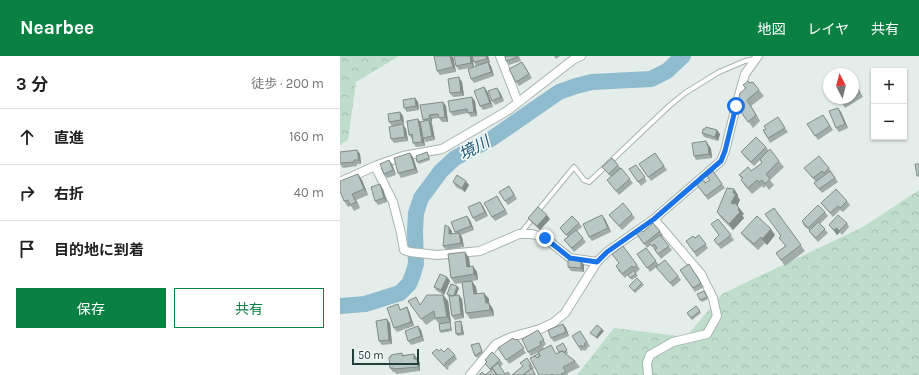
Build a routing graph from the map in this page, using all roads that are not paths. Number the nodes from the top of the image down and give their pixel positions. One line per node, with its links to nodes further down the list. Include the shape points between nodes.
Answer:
1 (500, 56): 4 (street)
2 (581, 56): 4 (street, via 574,58)
3 (757, 57): 7 (street, via 745,74 721,161); 8 (lane, via 719,72 685,94 589,182 584,180 574,167)
4 (518, 102): 5 (street, via 442,149 403,156)
5 (375, 166): 6 (street); 8 (street, via 393,202 404,250 437,255 480,251)
6 (340, 182)
7 (654, 219): 9 (street); 11 (street, via 700,274 713,298 717,316 707,334 673,342 650,355 647,363)
8 (519, 234): 9 (street, via 545,238 570,258)
9 (597, 262): 10 (street, via 559,318 540,329 496,344)
10 (470, 375)
11 (648, 375)

